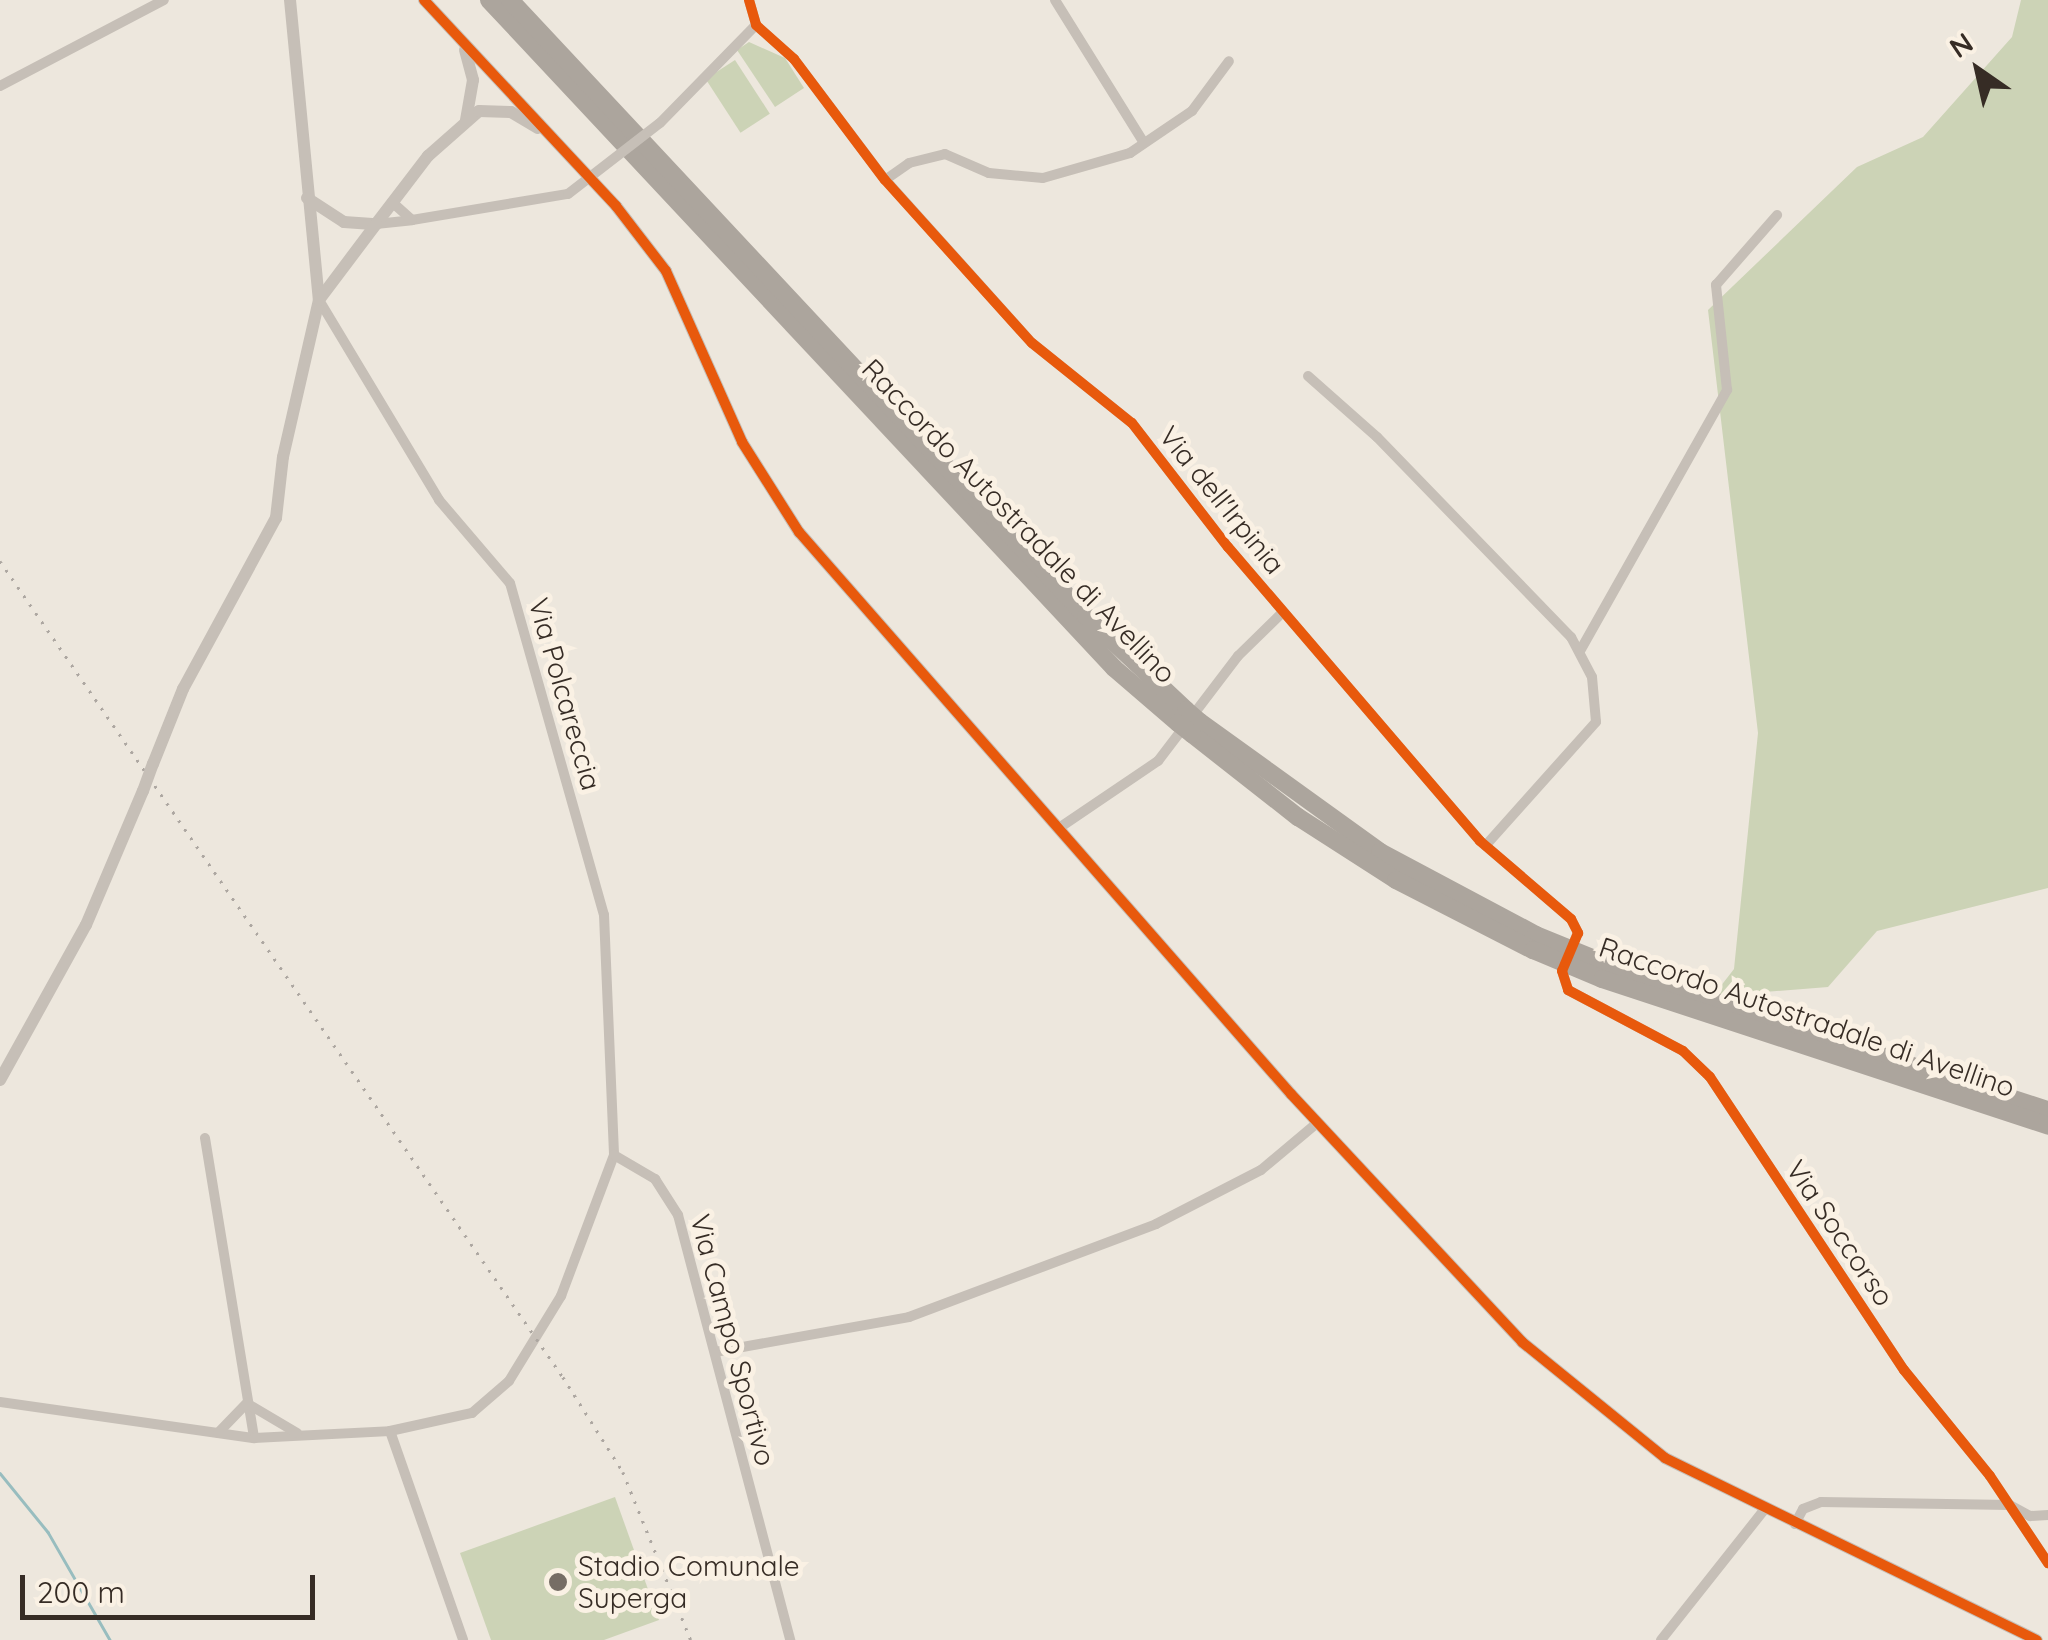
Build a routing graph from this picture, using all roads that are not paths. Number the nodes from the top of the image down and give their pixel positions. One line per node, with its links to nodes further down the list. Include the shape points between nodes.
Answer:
1 (164, 0): 11 (street)
2 (290, 0): 16 (street)
3 (424, 0): 9 (street)
4 (489, 0): 25 (highway, Raccordo Autostradale di Avellino, via 1114,668)
5 (510, 0): 25 (highway, Raccordo Autostradale di Avellino)
6 (1055, 0): 14 (street)
7 (753, 1): 8 (street)
8 (756, 25): 15 (street, Via dell'Irpinia, via 794,59); 19 (street, bridge, via 660,123 568,194)
9 (457, 35): 12 (street, via 471,61); 13 (street)
10 (1229, 61): 14 (street, via 1192,112)
11 (0, 86)
12 (466, 120): 13 (street, via 479,111 511,112); 17 (street)
13 (548, 135): 26 (street, via 666,271 742,442 799,532)
14 (1144, 143): 15 (street, via 1043,178 989,173 945,154 910,163)
15 (885, 180): 23 (street, Via dell'Irpinia, via 1032,343 1132,423)
16 (307, 198): 20 (street, via 344,222); 21 (street)
17 (392, 202): 19 (street); 20 (street)
18 (1776, 215): 24 (street, via 1716,285 1726,390)
19 (412, 220): 20 (street)
20 (376, 224): 21 (street)
21 (319, 300): 30 (street, bridge, via 276,518 183,689 86,925); 35 (street, Via Polcareccia, via 439,500 510,583 604,914)
22 (1308, 376): 24 (street, via 1376,437)
23 (1283, 612): 26 (street, via 1238,656 1158,762); 27 (street, Via dell'Irpinia)
24 (1580, 651): 27 (street, via 1592,677 1596,722)
25 (1189, 722): 31 (highway, Raccordo Autostradale di Avellino, via 1380,852 1536,935 1624,972); 33 (highway, Raccordo Autostradale di Avellino, via 1298,817 1396,880 1533,950 1602,979)
26 (1059, 828): 32 (street)
27 (1485, 846): 28 (street, Via dell'Irpinia, via 1571,919 1578,933)
28 (1574, 942)
29 (1562, 971): 43 (street, Via Soccorso, via 1568,990 1683,1051 1710,1077 1904,1370)
30 (0, 1080)
31 (2048, 1110)
32 (1317, 1122): 36 (street, via 1261,1170 1156,1224 909,1317); 44 (street, via 1522,1342 1664,1458)
33 (2048, 1126)
34 (205, 1138): 38 (street)
35 (614, 1155): 36 (street, Via Campo Sportivo, via 655,1179 678,1216); 39 (street, via 575,1270 487,1406)
36 (715, 1352): 49 (street, Via Campo Sportivo)
37 (0, 1402): 40 (street)
38 (247, 1403): 40 (street); 41 (street); 42 (street)
39 (390, 1431): 41 (street); 48 (street)
40 (218, 1433): 42 (street)
41 (304, 1436): 42 (street)
42 (254, 1438)
43 (2010, 1505): 45 (street, via 2030,1516); 46 (street, via 1821,1502 1803,1510); 47 (street, Via Soccorso)
44 (1764, 1510): 46 (street); 50 (street)
45 (2048, 1515)
46 (1795, 1524): 51 (street)
47 (2048, 1563)
48 (463, 1640)
49 (790, 1640)
50 (1660, 1640)
51 (2037, 1640)

